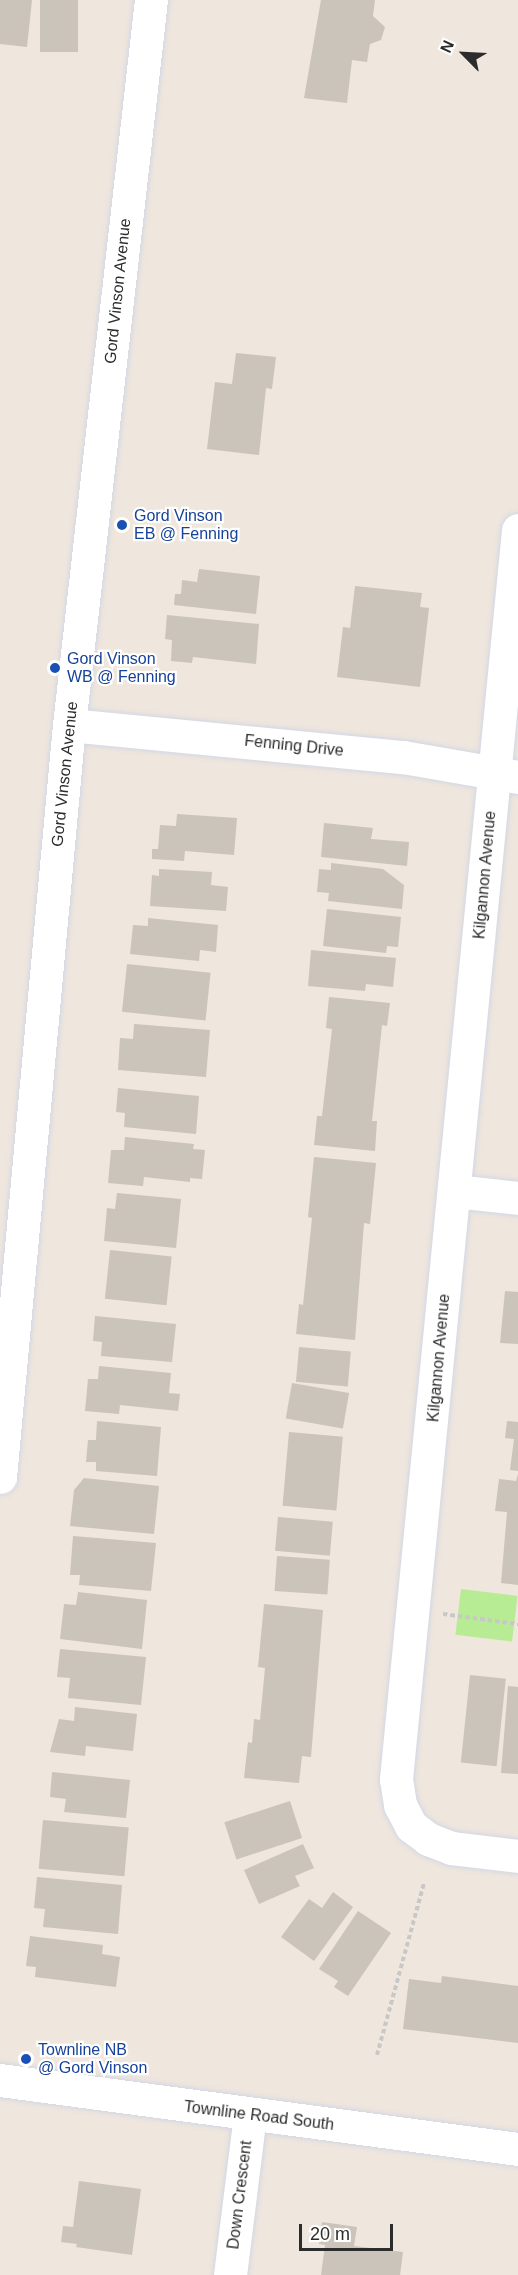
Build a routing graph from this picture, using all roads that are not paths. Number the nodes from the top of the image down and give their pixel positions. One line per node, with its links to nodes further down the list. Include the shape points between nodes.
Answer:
1 (151, 0): 3 (street, Gord Vinson Avenue)
2 (518, 530): 4 (street, Kilgannon Avenue)
3 (69, 725): 4 (street, Fenning Drive, via 402,757); 5 (street, Gord Vinson Avenue)
4 (506, 776): 6 (street, Kilgannon Avenue)
5 (13, 1163): 8 (street, Gord Vinson Avenue)
6 (455, 1191): 7 (street); 9 (street, Kilgannon Avenue, via 396,1779 400,1806 411,1826 428,1839 451,1848)
7 (518, 1198)
8 (0, 1477)
9 (518, 1856)
10 (0, 2080): 11 (street, Townline Road South)
11 (250, 2115): 12 (street, Townline Road South); 13 (street, Down Crescent)
12 (518, 2149)
13 (230, 2275)

